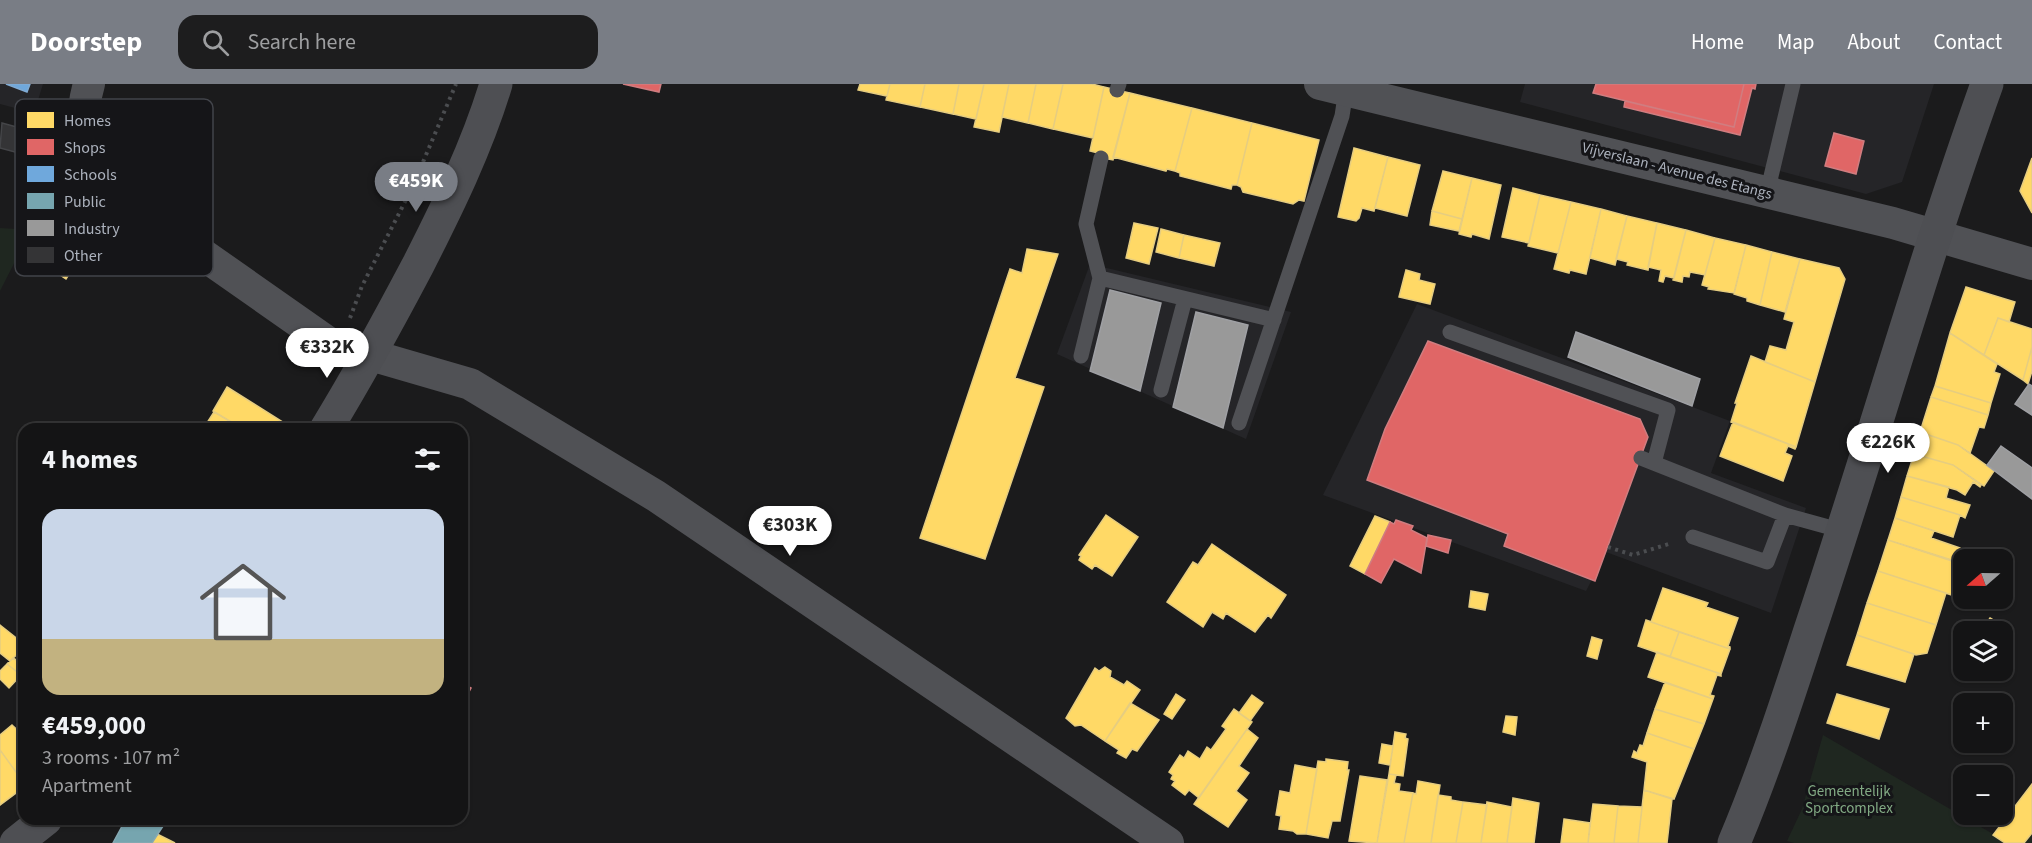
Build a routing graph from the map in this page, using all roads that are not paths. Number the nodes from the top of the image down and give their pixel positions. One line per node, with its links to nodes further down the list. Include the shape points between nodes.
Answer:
1 (89, 84): 6 (street)
2 (496, 84): 16 (main road, via 450,203)
3 (1793, 84): 8 (lane)
4 (1987, 84): 9 (main road)
5 (1333, 87): 8 (street, Vijverslaan - Avenue des Etangs); 14 (lane, via 1342,116)
6 (85, 99)
7 (1101, 158): 12 (lane, via 1086,224)
8 (1767, 193): 9 (street, Vijverslaan - Avenue des Etangs)
9 (1936, 235): 11 (street, Vijverslaan - Avenue des Etangs); 22 (main road)
10 (213, 262): 16 (street, via 329,343)
11 (2032, 264)
12 (1100, 278): 13 (lane); 17 (lane)
13 (1185, 299): 14 (lane); 18 (lane)
14 (1274, 320): 20 (lane)
15 (1450, 332): 21 (lane, via 1668,410 1648,460)
16 (356, 351): 19 (main road); 26 (street, via 470,384 646,490)
17 (1081, 356)
18 (1161, 390)
19 (328, 423)
20 (1239, 423)
21 (1785, 515): 22 (lane); 23 (lane, via 1767,562)
22 (1844, 531): 27 (main road, via 1758,786)
23 (1693, 537)
24 (38, 825): 25 (main road)
25 (16, 843)
26 (1168, 843)
27 (1734, 843)

